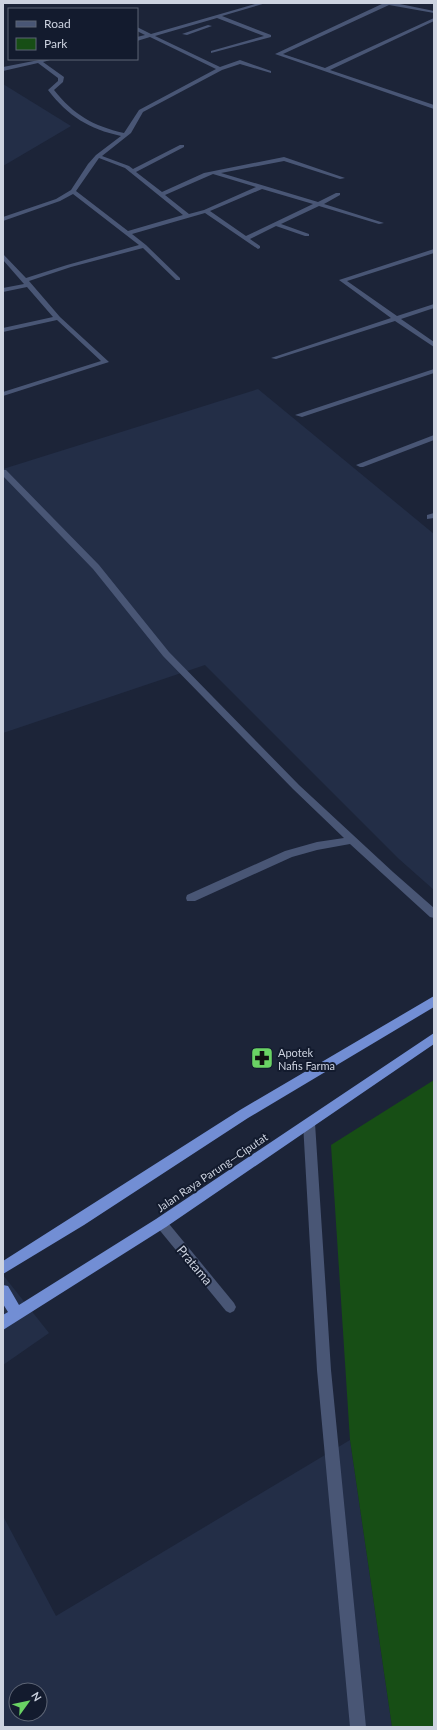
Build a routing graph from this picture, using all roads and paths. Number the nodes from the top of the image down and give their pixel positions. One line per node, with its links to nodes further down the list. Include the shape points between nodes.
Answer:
1 (264, 3): 3 (street)
2 (434, 12): 16 (street, via 388,3 278,54)
3 (219, 17): 5 (street); 10 (street)
4 (434, 19): 16 (street)
5 (230, 21): 6 (street); 12 (street, via 269,36)
6 (222, 23)
7 (215, 25): 9 (street)
8 (138, 30): 10 (street)
9 (185, 34)
10 (149, 36): 11 (street); 14 (street)
11 (138, 39)
12 (213, 52)
13 (44, 60): 15 (street); 19 (street, via 61,77 61,81 50,90 65,107 96,128)
14 (220, 68): 17 (street, via 240,62); 19 (street, via 168,98 141,110 132,129)
15 (3, 69)
16 (325, 70): 18 (street)
17 (269, 72)
18 (434, 107)
19 (126, 135): 21 (street)
20 (182, 146): 22 (street)
21 (98, 156): 22 (street, via 120,163); 26 (street)
22 (133, 171): 27 (street)
23 (213, 172): 24 (street, via 284,159); 25 (street); 27 (street)
24 (342, 178)
25 (261, 187): 29 (street); 30 (street)
26 (73, 191): 32 (street, via 58,200); 35 (street)
27 (162, 194): 31 (street)
28 (338, 194): 29 (street)
29 (319, 204): 33 (street); 34 (street)
30 (206, 211): 31 (street); 37 (street)
31 (188, 216): 35 (street)
32 (3, 219)
33 (381, 223)
34 (275, 224): 36 (street); 37 (street)
35 (127, 233): 38 (street)
36 (307, 235)
37 (246, 238): 39 (street)
38 (144, 246): 42 (street); 43 (street, via 90,260)
39 (258, 247)
40 (434, 251): 47 (street, via 342,280)
41 (3, 256): 43 (street)
42 (178, 279)
43 (26, 283): 44 (street); 46 (street)
44 (3, 290)
45 (434, 306): 47 (street)
46 (58, 318): 48 (street); 52 (street, via 105,363)
47 (397, 319): 49 (street); 50 (street)
48 (3, 330)
49 (434, 345)
50 (274, 358)
51 (434, 371): 53 (street)
52 (3, 394)
53 (299, 415)
54 (434, 437): 55 (street)
55 (360, 465)
56 (3, 472): 57 (street, via 96,567 166,654)
57 (352, 840): 58 (street, via 289,854); 59 (street)
58 (192, 898)
59 (434, 914)
60 (434, 1001): 64 (highway, via 244,1114)
61 (434, 1038): 62 (highway, Jalan Raya Parung—Ciputat)
62 (309, 1123): 63 (highway, Jalan Raya Parung—Ciputat); 69 (street, via 324,1370)
63 (161, 1223): 66 (street, Pratama); 67 (highway, Jalan Raya Parung—Ciputat)
64 (3, 1268)
65 (3, 1291): 67 (highway)
66 (230, 1307)
67 (17, 1314): 68 (highway, Jalan Raya Parung—Ciputat)
68 (3, 1323)
69 (358, 1727)

